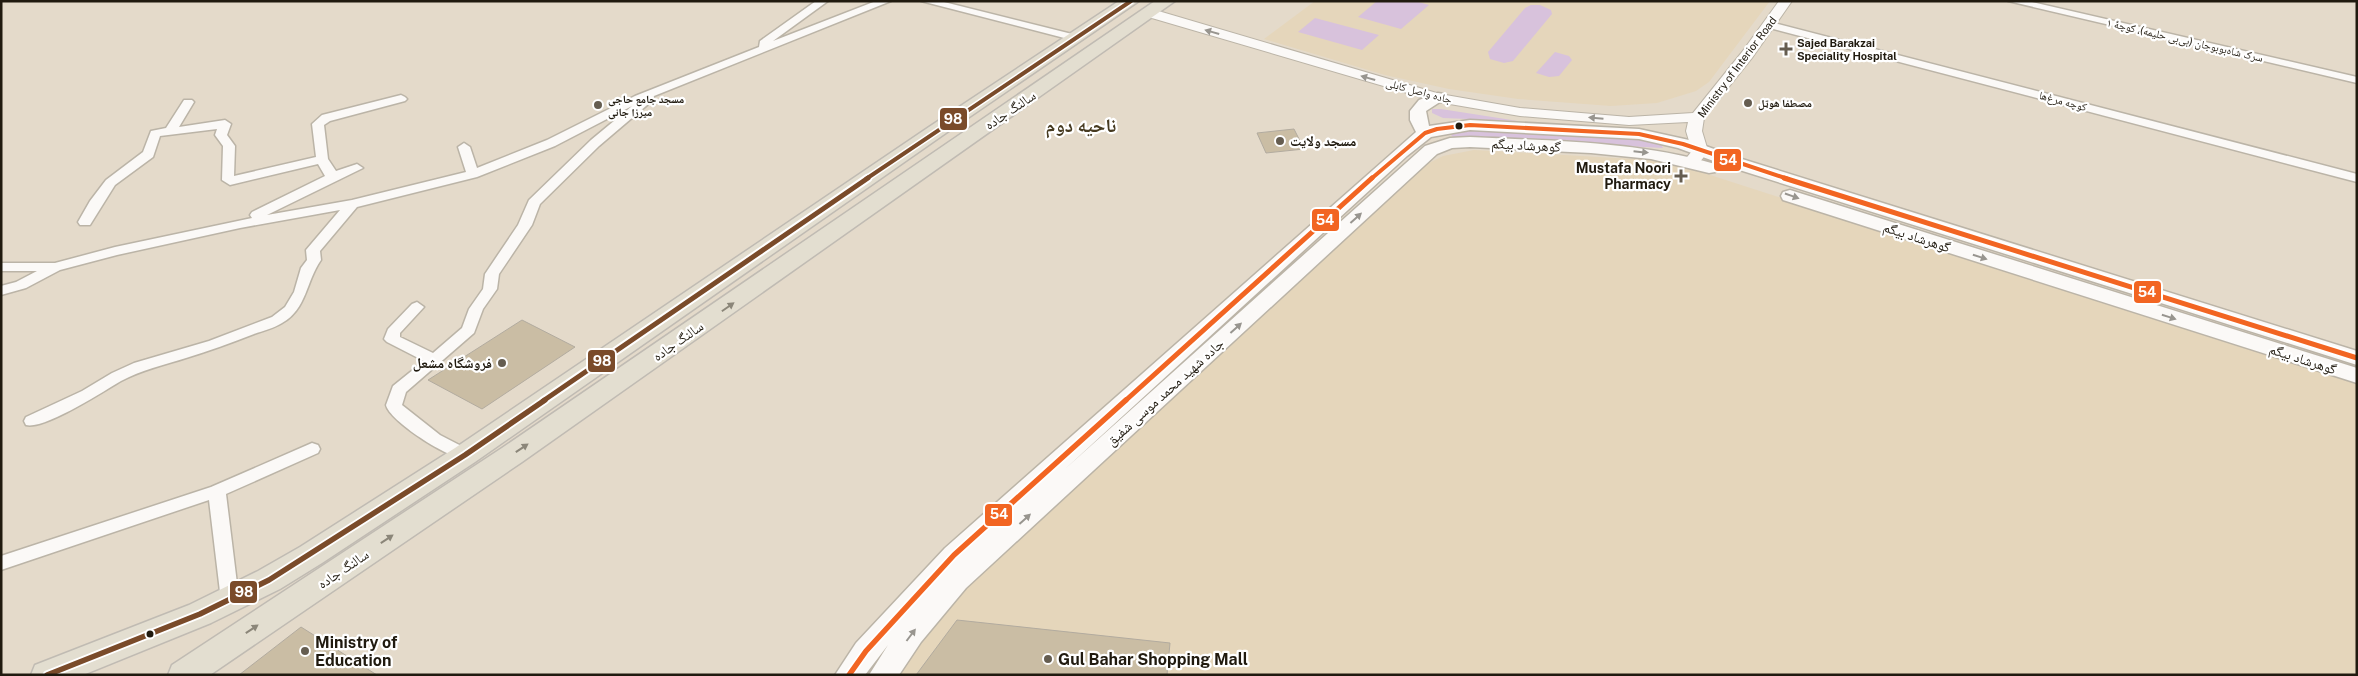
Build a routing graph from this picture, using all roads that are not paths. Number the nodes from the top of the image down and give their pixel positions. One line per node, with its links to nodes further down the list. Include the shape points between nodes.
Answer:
1 (823, 1): 9 (street, via 764,44)
2 (886, 1): 9 (street)
3 (926, 1): 8 (street)
4 (1786, 1): 7 (street, Ministry of Interior Road)
5 (2013, 1): 10 (street, سرک شاه‌بوبوجان (بی‌بی حلیمه)، کوچۀ ۱)
6 (1149, 5): 8 (highway, سالنگ جاده); 12 (street, جاده واصل کابلی, one-way to 6); 44 (highway, سالنگ جاده, one-way to 6, via 520,450)
7 (1770, 25): 15 (street, Ministry of Interior Road); 26 (street, کوچه مرغ‌ها)
8 (1076, 38): 39 (highway, سالنگ جاده)
9 (767, 49): 11 (street)
10 (2357, 80)
11 (657, 90): 24 (street, via 551,143); 35 (street, via 594,143 534,204 492,274 490,289 476,309 469,330)
12 (1438, 98): 16 (street, جاده واصل کابلی, one-way to 12, via 1520,112); 18 (main road, via 1426,102 1416,113 1418,123)
13 (402, 99): 22 (street, via 321,121 318,124)
14 (188, 102): 17 (street)
15 (1697, 117): 16 (street, جاده واصل کابلی); 21 (street, Ministry of Interior Road)
16 (1629, 121): 21 (main road, via 1656,130)
17 (170, 131): 22 (street, via 225,124 221,135 229,146 227,166 230,181); 28 (street, via 155,134 149,154 111,182 99,195)
18 (1426, 133): 21 (main road, گوهرشاد بیگم, via 1444,127 1470,125 1625,132 1663,138); 45 (main road, جاده شهید محمد موسی شفیق, via 954,555 866,651)
19 (1470, 142): 21 (main road, گوهرشاد بیگم, one-way to 21); 46 (main road, جاده شهید محمد موسی شفیق, one-way to 19, via 911,634 957,581 1431,150 1450,143)
20 (464, 147): 24 (street)
21 (1693, 153): 34 (main road, گوهرشاد بیگم); 36 (main road, گوهرشاد بیگم, one-way to 36, via 1826,208)
22 (322, 159): 25 (street)
23 (357, 168): 25 (street)
24 (473, 174): 27 (street)
25 (332, 176): 29 (street)
26 (2357, 178)
27 (352, 204): 29 (street); 37 (street, via 313,250 314,260 308,268 301,292 290,310 277,320 139,367)
28 (85, 222)
29 (240, 224): 31 (street)
30 (1, 267): 31 (street)
31 (55, 267): 32 (street, via 21,285)
32 (1, 291)
33 (417, 307): 35 (street, via 391,336)
34 (2357, 358)
35 (434, 359): 39 (street, via 399,390 395,410)
36 (2357, 376)
37 (32, 421)
38 (312, 448): 40 (street)
39 (465, 455): 42 (highway, سالنگ جاده, via 311,555)
40 (217, 491): 41 (street); 42 (street)
41 (1, 563)
42 (230, 600): 43 (highway, سالنگ جاده)
43 (47, 675)
44 (184, 675)
45 (849, 675)
46 (883, 675)

